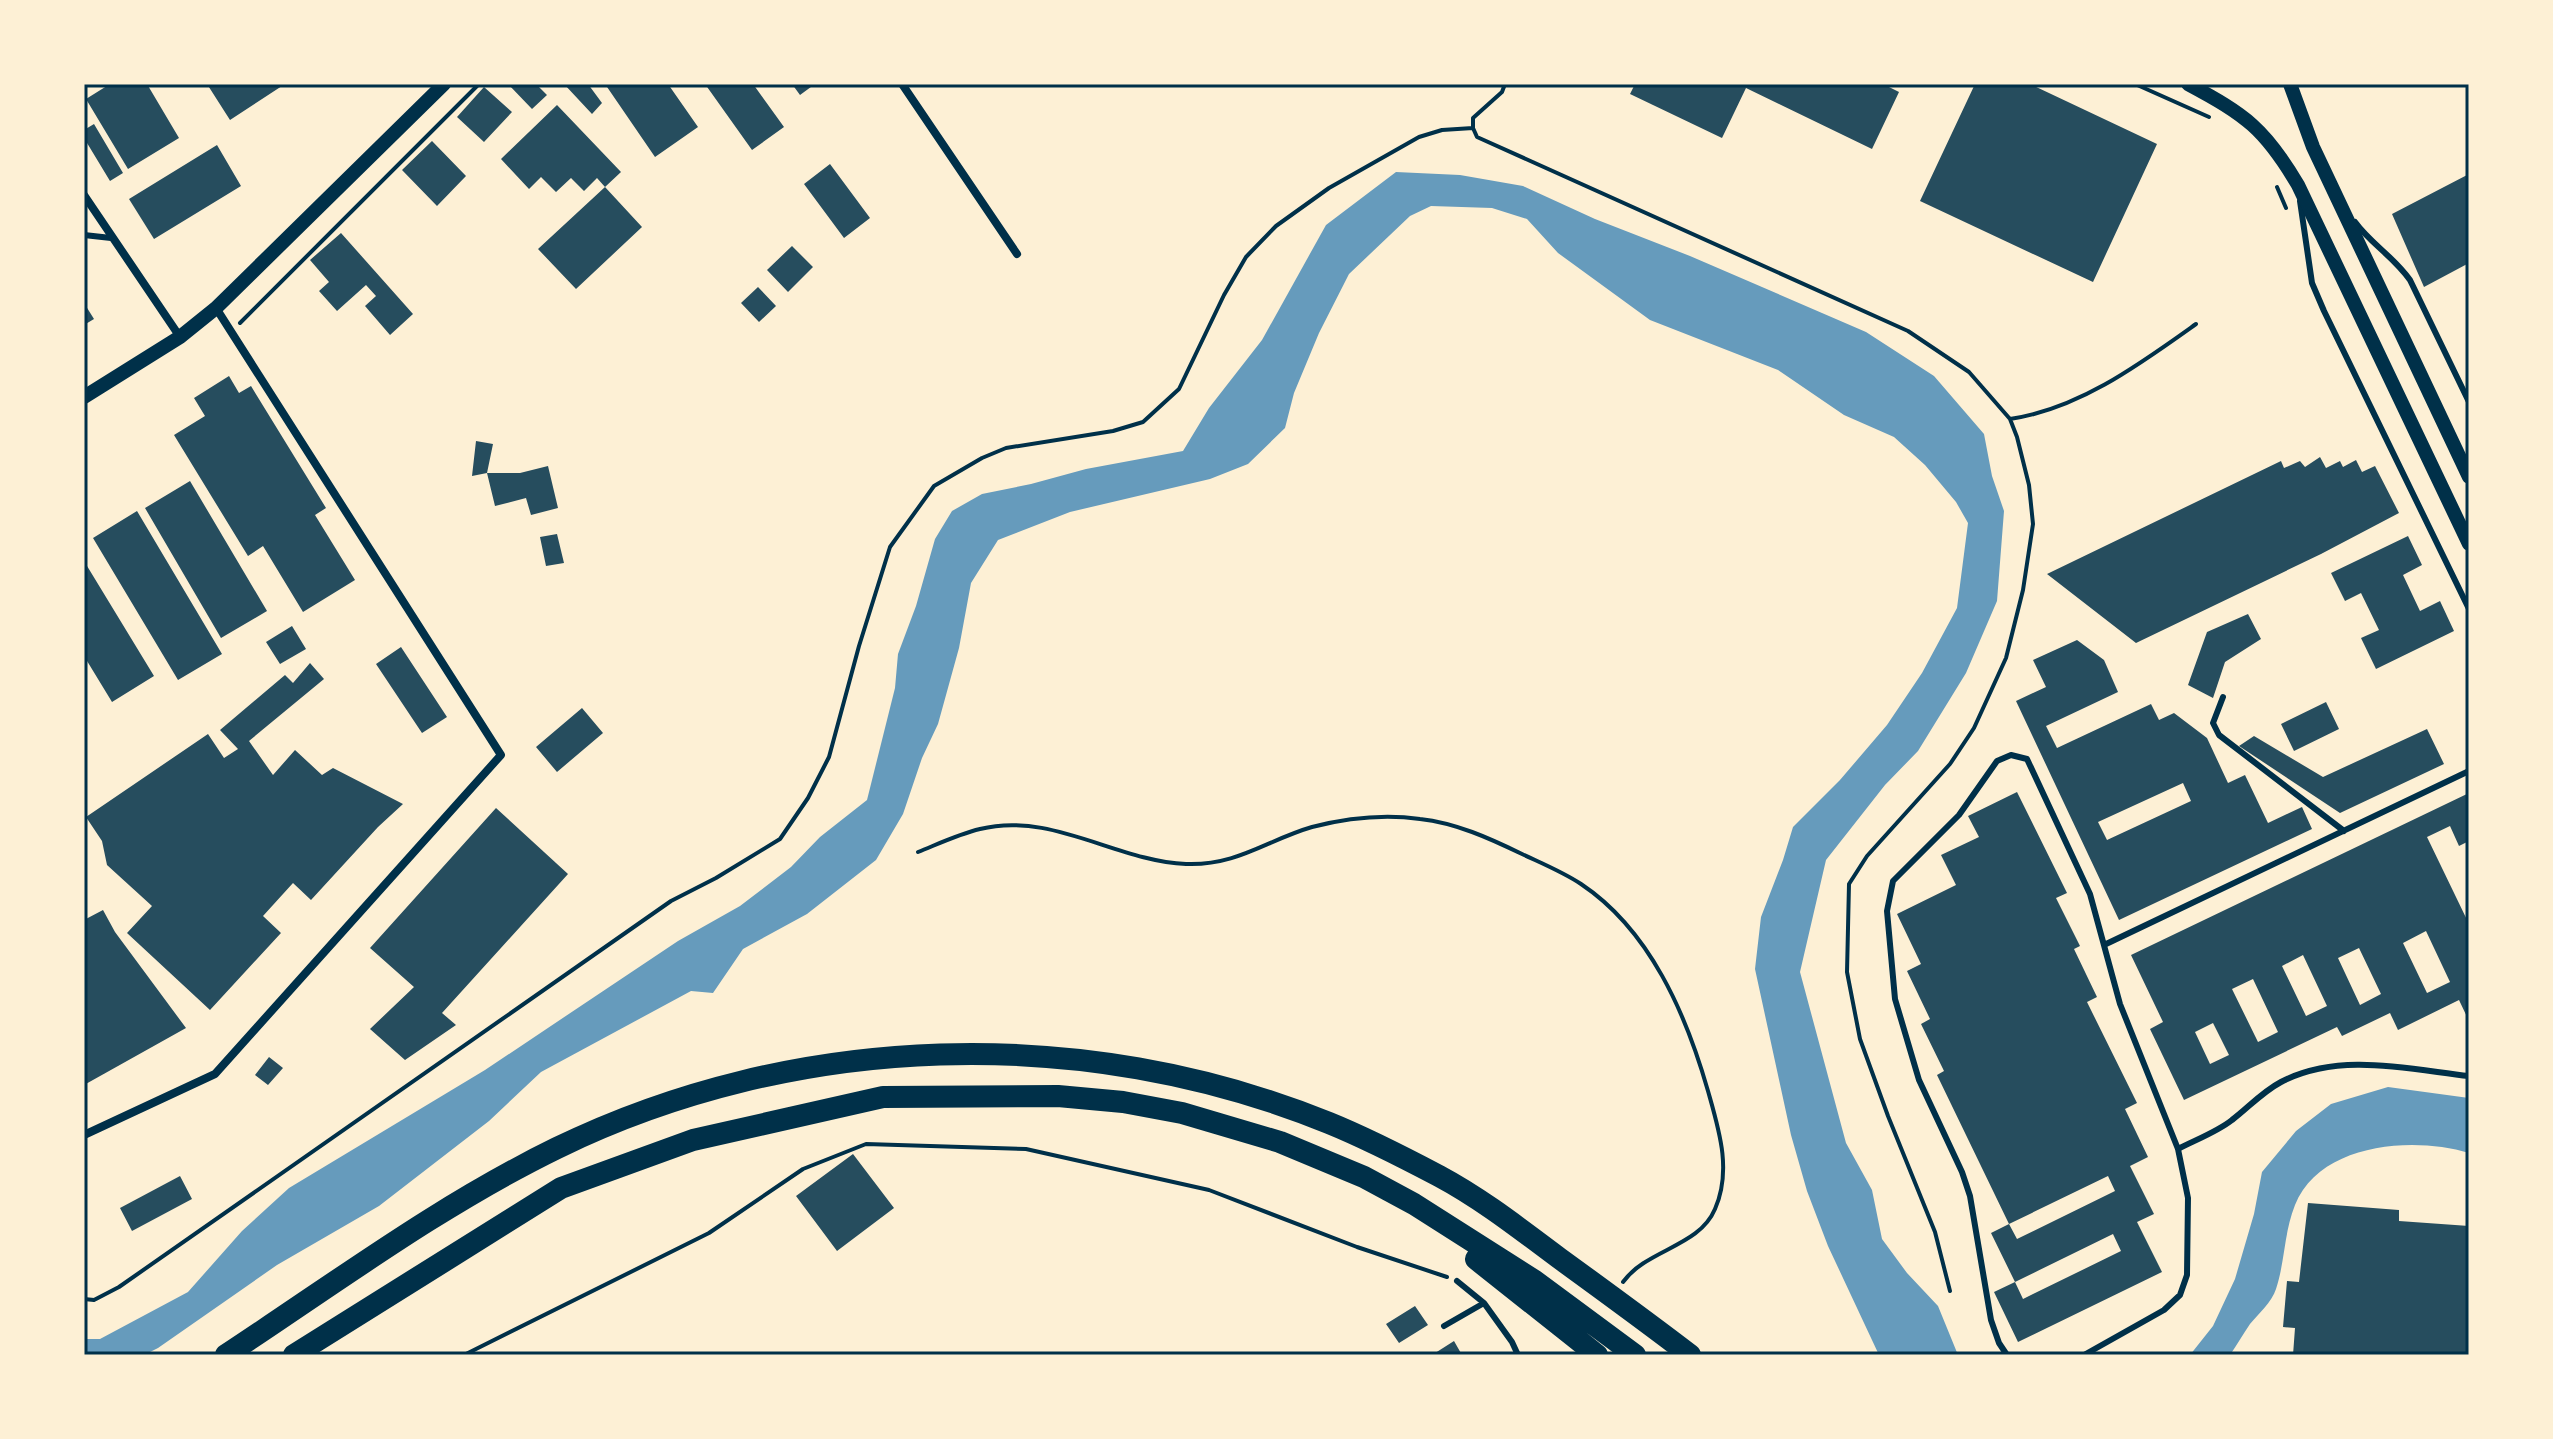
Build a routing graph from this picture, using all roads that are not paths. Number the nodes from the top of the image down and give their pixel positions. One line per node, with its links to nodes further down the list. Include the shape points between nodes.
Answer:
1 (444, 84): 11 (street)
2 (902, 84): 10 (street)
3 (2188, 84): 5 (street, via 2260,129)
4 (2290, 84): 7 (street)
5 (2298, 185): 18 (street); 19 (lane, via 2312,283)
6 (84, 195): 9 (street)
7 (2337, 198): 13 (lane, via 2410,280); 17 (street)
8 (84, 235): 9 (lane)
9 (111, 238): 12 (street)
10 (1017, 254)
11 (216, 308): 12 (street); 25 (street, via 501,755 215,1074)
12 (180, 337): 15 (street)
13 (2458, 379): 14 (lane); 16 (lane)
14 (2469, 379)
15 (84, 397)
16 (2469, 402)
17 (2469, 477)
18 (2469, 544)
19 (2469, 609)
20 (2223, 697): 22 (lane, via 2213,723 2219,735)
21 (2469, 771): 22 (lane)
22 (2344, 831): 23 (lane)
23 (2104, 945): 26 (lane, via 2120,1004); 39 (lane, via 2090,894 2027,759 2011,755 1997,761 1959,815 1893,881 1888,898 1895,999 1919,1080 1970,1196 1991,1320)
24 (2469, 1076): 26 (lane, via 2368,1065 2311,1072 2281,1082 2230,1122)
25 (84, 1135)
26 (2178, 1149): 40 (lane, via 2188,1198 2187,1275 2180,1295 2164,1310)
27 (1457, 1281): 29 (lane)
28 (1531, 1289): 33 (highway, via 1410,1216 1182,1113 1058,1096 883,1097 693,1140 561,1188); 35 (highway); 36 (highway)
29 (1484, 1303): 30 (lane); 34 (lane)
30 (1444, 1326)
31 (1666, 1337): 32 (highway, via 1507,1218 1443,1178 1329,1123 1193,1080 1126,1066 932,1054 839,1063 724,1086 559,1147 459,1202); 37 (highway); 38 (highway)
32 (226, 1355)
33 (294, 1355)
34 (1518, 1355)
35 (1597, 1355)
36 (1635, 1355)
37 (1690, 1355)
38 (1697, 1355)
39 (2007, 1355)
40 (2084, 1355)

